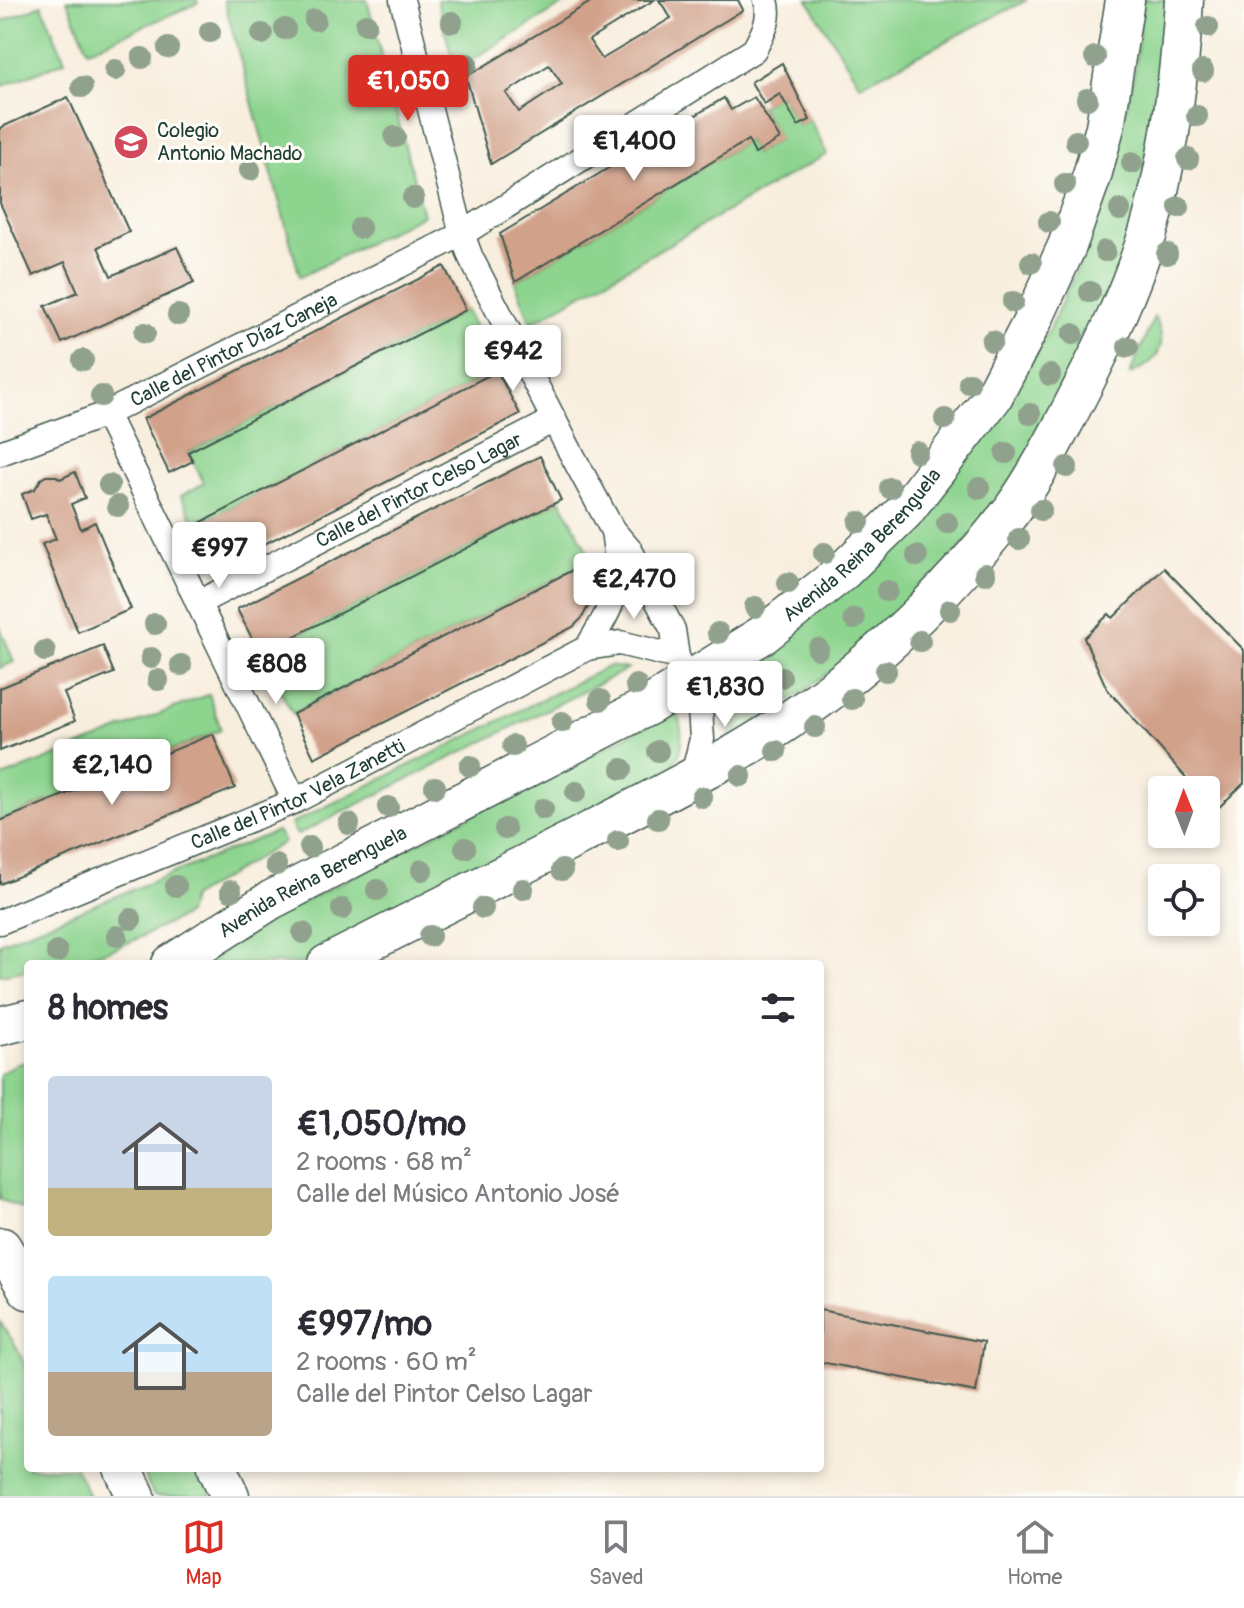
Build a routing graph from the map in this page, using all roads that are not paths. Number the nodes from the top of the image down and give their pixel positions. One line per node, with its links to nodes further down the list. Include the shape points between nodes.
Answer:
1 (402, 0): 5 (street)
2 (1125, 0): 12 (main road, Avenida Reina Berenguela, via 1092,176 1067,246 993,397 904,512 841,573 764,634)
3 (1184, 0): 13 (main road, via 1168,149 1128,289 1088,377 1012,509 887,646 815,703)
4 (768, 6): 5 (street, Calle del Pintor Díaz Caneja, via 764,32 754,50)
5 (462, 234): 6 (street, Calle del Pintor Díaz Caneja); 7 (street)
6 (106, 414): 8 (street, Calle del Pintor Díaz Caneja); 10 (street)
7 (554, 420): 9 (street); 10 (street, Calle del Pintor Celso Lagar)
8 (0, 453)
9 (612, 529): 11 (street, via 617,590); 12 (street, via 630,550 673,630)
10 (198, 603): 14 (street)
11 (587, 648): 12 (street, Calle del Pintor Vela Zanetti, via 620,643); 14 (street, Calle del Pintor Vela Zanetti)
12 (684, 670): 13 (street, via 700,709 702,739); 16 (main road, Avenida Reina Berenguela, via 650,705 271,900)
13 (692, 779): 17 (main road)
14 (295, 801): 15 (street, Calle del Pintor Vela Zanetti)
15 (0, 922)
16 (177, 960)
17 (335, 960)
18 (24, 1020): 19 (main road)
19 (0, 1026)
20 (10, 1248): 21 (main road)
21 (24, 1281)
22 (125, 1472): 24 (main road)
23 (219, 1472): 25 (main road)
24 (136, 1496)
25 (230, 1496)

